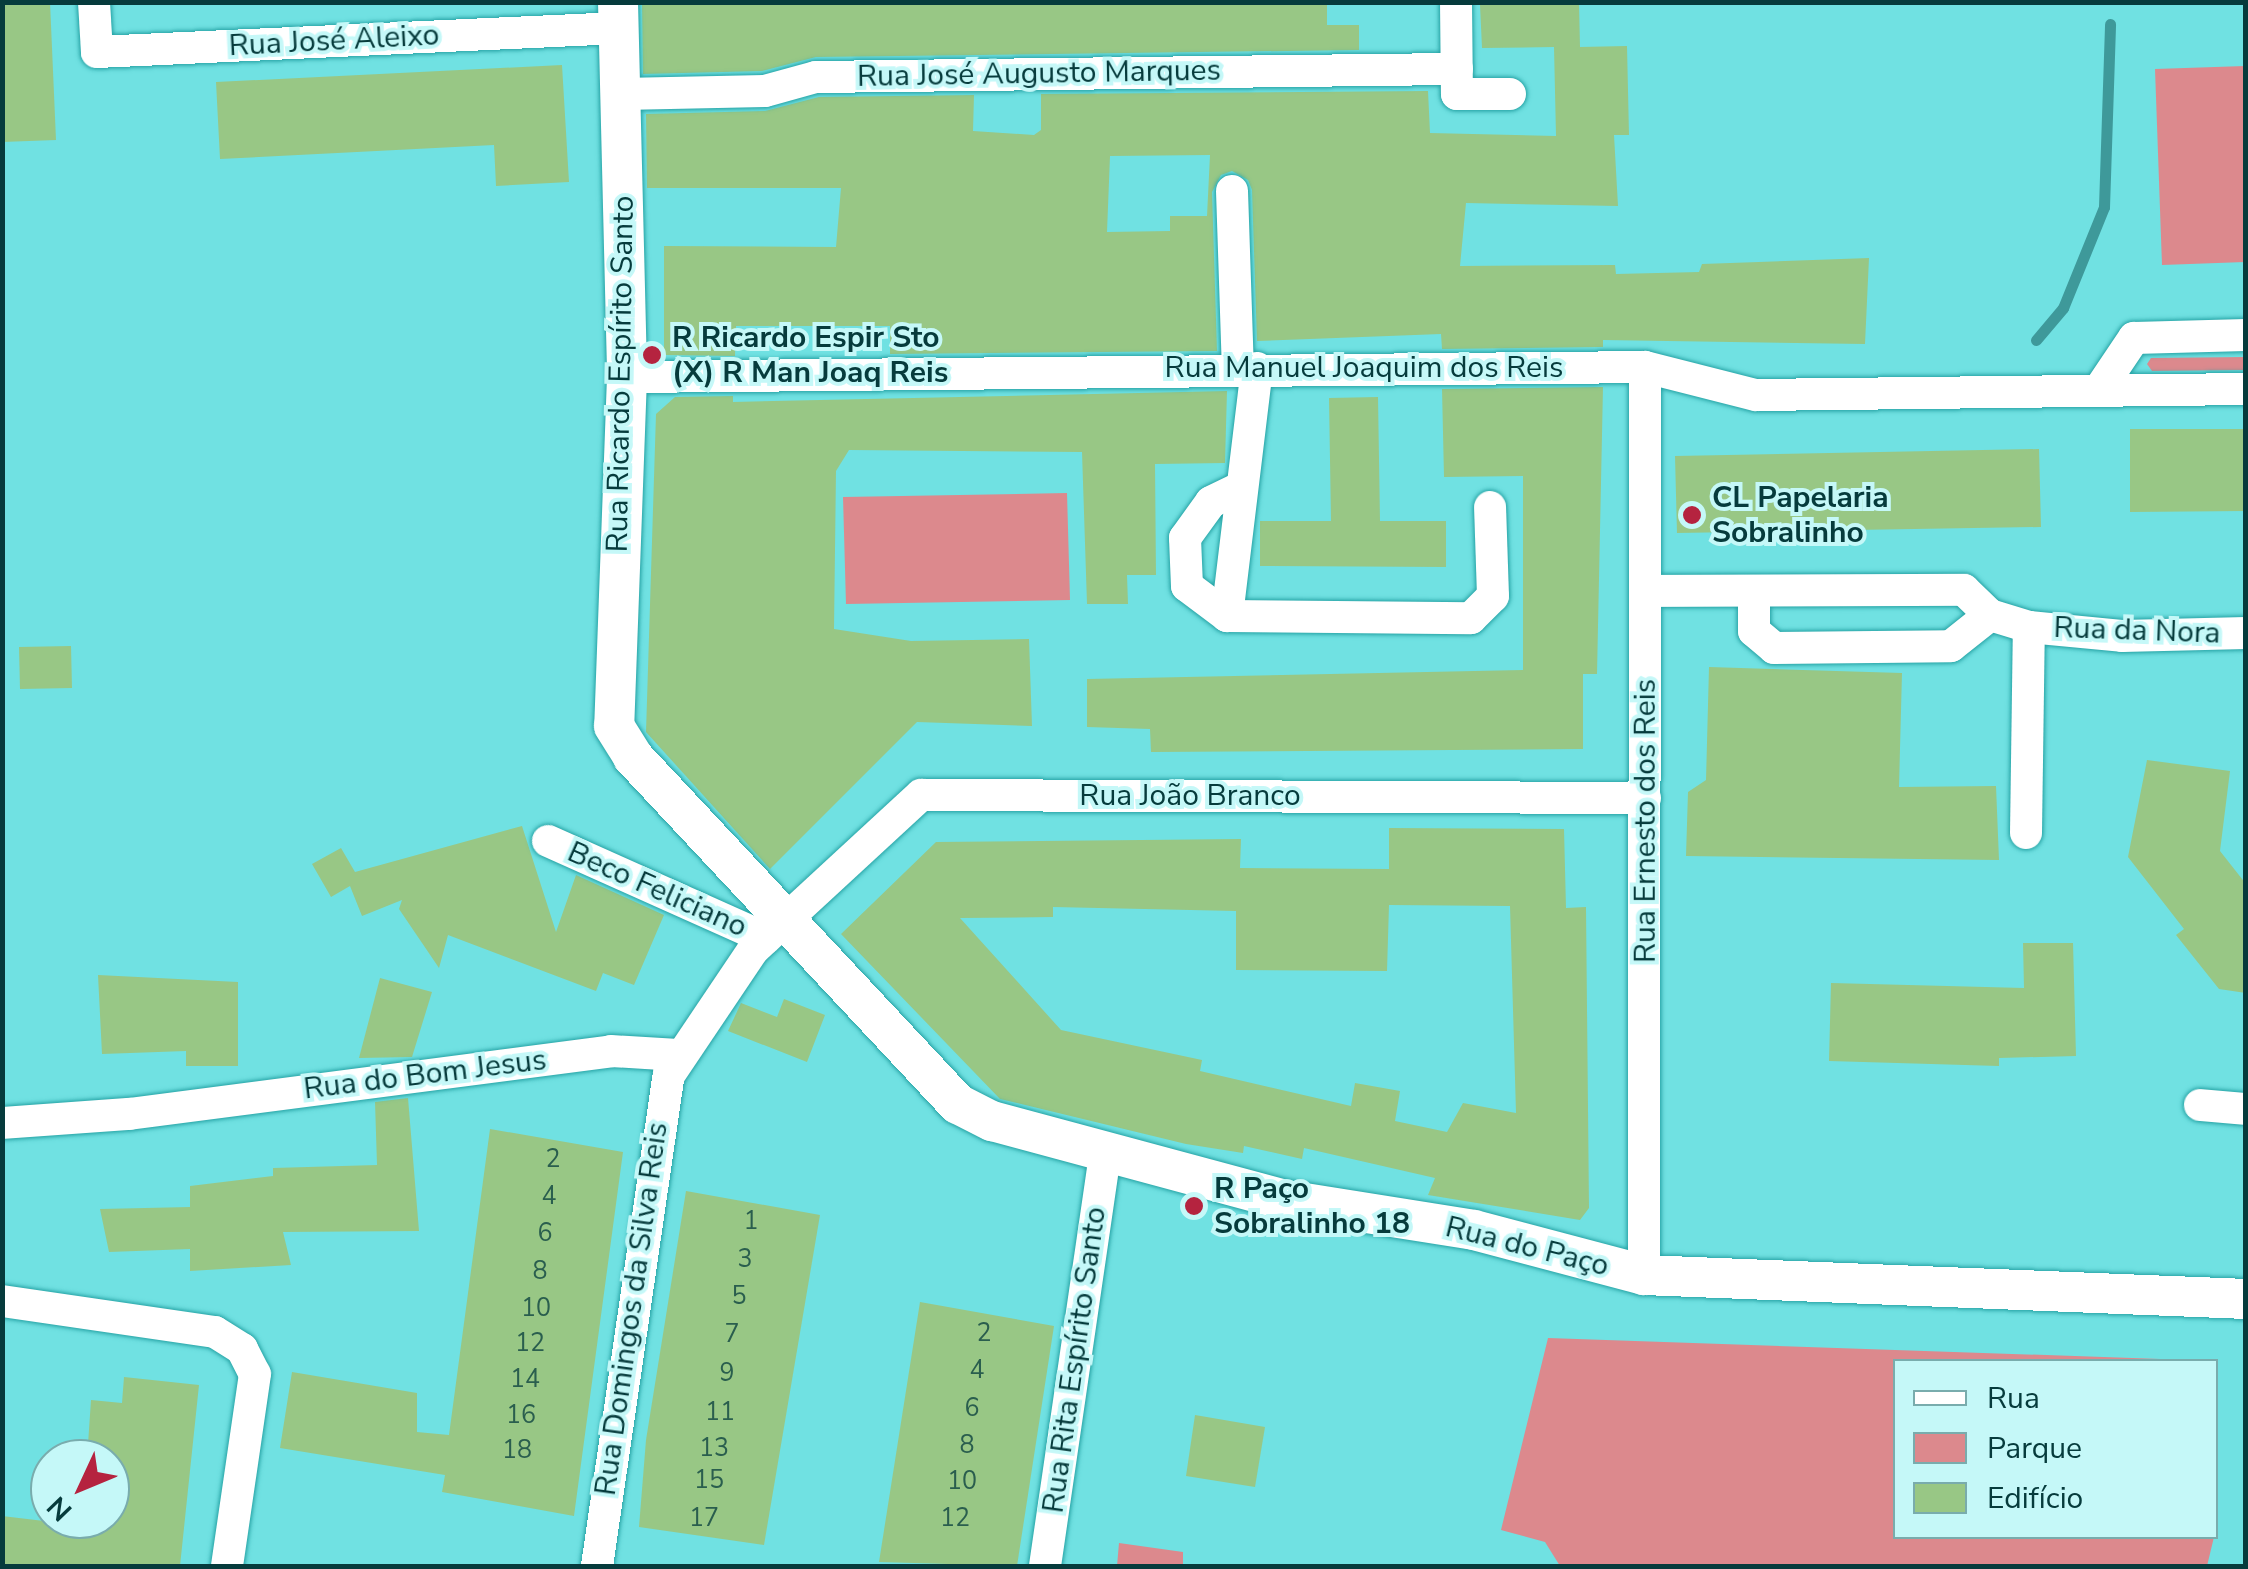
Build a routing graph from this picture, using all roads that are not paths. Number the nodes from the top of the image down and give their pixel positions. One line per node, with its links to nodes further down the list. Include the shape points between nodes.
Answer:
1 (94, 2): 3 (street, Rua José Aleixo, via 98,52)
2 (1456, 2): 4 (street)
3 (619, 15): 5 (street, Rua Ricardo Espírito Santo)
4 (1457, 69): 5 (street, Rua José Augusto Marques, via 816,77 765,91); 6 (street, via 1458,94)
5 (622, 94): 11 (street, Rua Ricardo Espírito Santo)
6 (1510, 94)
7 (1232, 191): 10 (street)
8 (2246, 336): 13 (street, via 2134,338)
9 (1645, 366): 10 (street, Rua Manuel Joaquim dos Reis); 13 (street, Rua Manuel Joaquim dos Reis, via 1756,395); 16 (street, Rua Ernesto dos Reis)
10 (1248, 368): 11 (street, Rua Manuel Joaquim dos Reis); 14 (street)
11 (627, 377): 25 (street, Rua Ricardo Espírito Santo, via 614,726)
12 (2246, 389): 13 (street, Rua Manuel Joaquim dos Reis)
13 (2099, 390)
14 (1242, 487): 19 (street); 19 (street, via 1210,502 1185,538 1187,586)
15 (1490, 507): 19 (street, via 1493,596 1471,618)
16 (1646, 591): 17 (street, Rua da Nora); 22 (street, Rua Ernesto dos Reis)
17 (1754, 593): 18 (street, Rua da Nora, via 1964,590); 18 (street, via 1754,631 1774,648 1951,646)
18 (1990, 615): 20 (street, Rua da Nora)
19 (1227, 616)
20 (2028, 627): 21 (street, Rua da Nora, via 2122,636); 23 (street)
21 (2246, 633)
22 (1646, 798): 25 (street, Rua João Branco, via 921,796); 31 (street, Rua Ernesto dos Reis)
23 (2026, 833)
24 (548, 841): 25 (street, Beco Feliciano)
25 (774, 930): 26 (street); 30 (street, Rua do Paço, via 958,1104 992,1121)
26 (678, 1055): 29 (street, Rua do Bom Jesus, via 611,1051 129,1114); 35 (street, Rua Domingos da Silva Reis, via 658,1114)
27 (2200, 1105): 28 (street)
28 (2246, 1109)
29 (2, 1123)
30 (1105, 1153): 31 (street, Rua do Paço, via 1285,1200 1474,1230); 36 (street, Rua Rita Espírito Santo)
31 (1644, 1276): 32 (street, Rua do Paço)
32 (2246, 1300)
33 (2, 1301): 34 (street, via 215,1332 242,1349 255,1374)
34 (227, 1566)
35 (597, 1566)
36 (1046, 1566)

